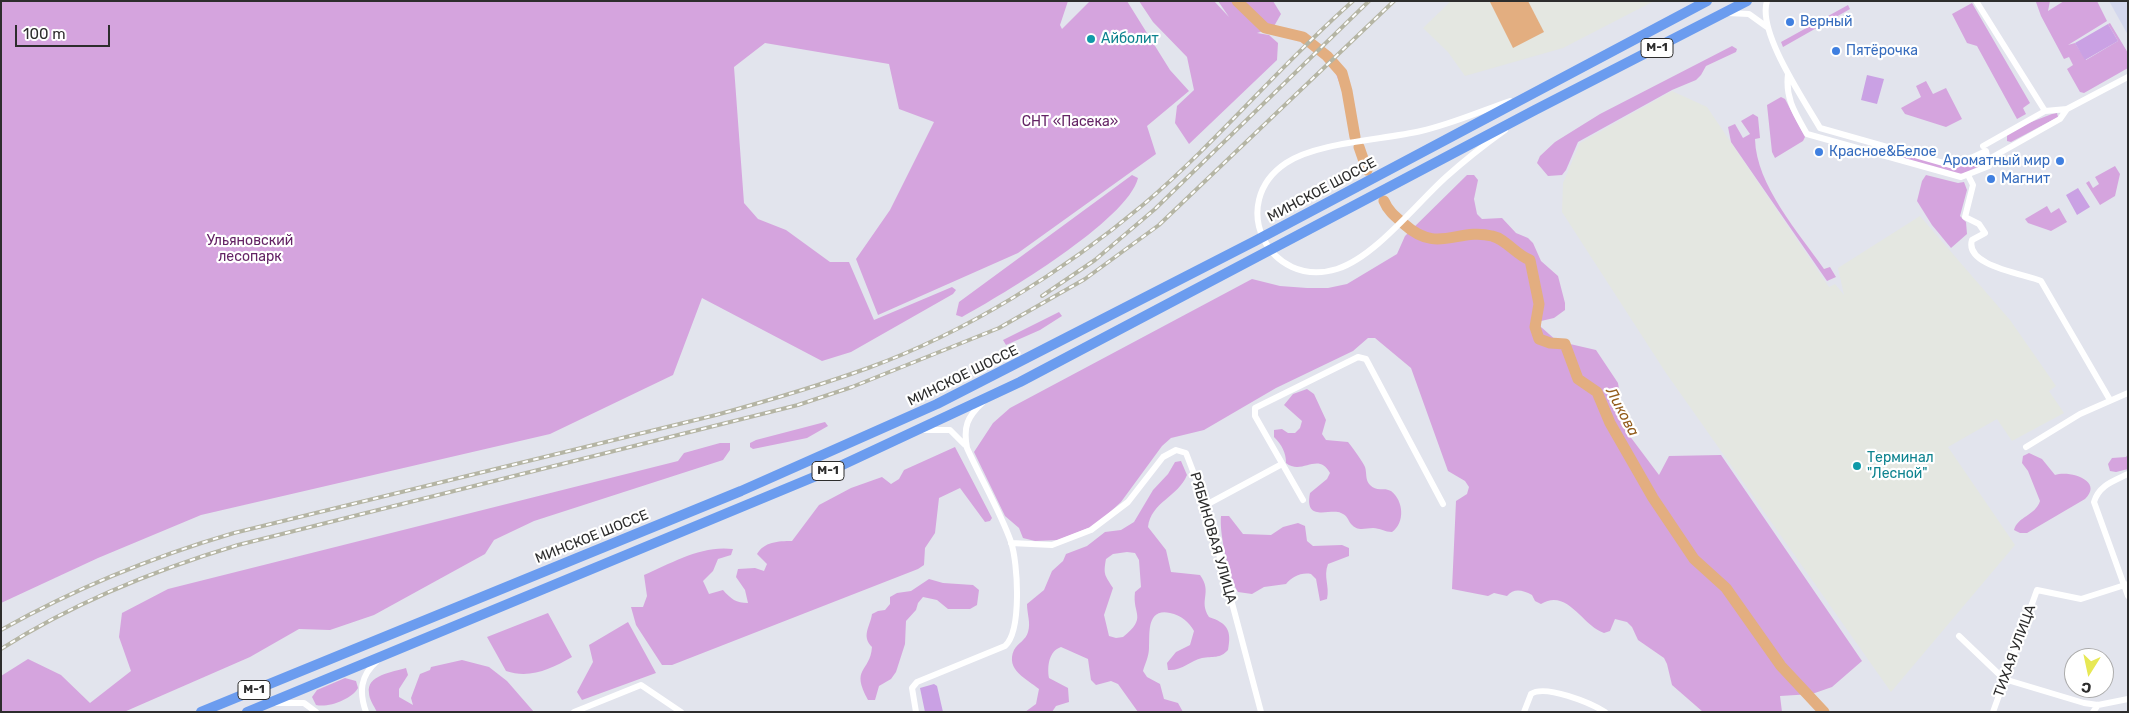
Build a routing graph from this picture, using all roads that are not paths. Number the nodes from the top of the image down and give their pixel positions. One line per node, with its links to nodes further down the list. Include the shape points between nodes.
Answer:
1 (1707, 1): 9 (highway, МИНСКОЕ ШОССЕ / М-1)
2 (1747, 1): 5 (highway, МИНСКОЕ ШОССЕ / М-1)
3 (1767, 1): 6 (street)
4 (1976, 1): 12 (street)
5 (1726, 13): 6 (street, via 1749,14); 11 (highway, МИНСКОЕ ШОССЕ / М-1)
6 (1767, 27): 7 (street)
7 (1788, 74): 13 (street, via 1820,128 1954,166); 15 (street, via 1789,102 1807,134 1942,173 1961,177)
8 (2128, 77): 10 (street)
9 (1530, 94): 11 (street, via 1440,126 1295,158 1280,167 1266,184 1257,215 1262,237 1271,252 1285,264 1304,271 1340,268 1359,258 1478,149); 36 (highway, МИНСКОЕ ШОССЕ / М-1, via 1009,369 878,432)
10 (2067, 109): 12 (street); 14 (street, via 2060,119)
11 (1535, 110): 17 (highway, МИНСКОЕ ШОССЕ / М-1)
12 (2045, 111): 13 (street)
13 (1984, 148): 14 (street)
14 (1988, 159): 15 (street, via 1989,166)
15 (1968, 175): 18 (street, via 1973,185 1965,217 1980,224 1985,233 1972,240 1972,250 1976,256 1998,268 2041,281)
16 (2128, 393): 18 (street)
17 (990, 397): 19 (highway, МИНСКОЕ ШОССЕ / М-1); 21 (street, via 967,420 964,433)
18 (2110, 400): 20 (street)
19 (911, 433): 21 (street, via 950,430); 31 (highway, МИНСКОЕ ШОССЕ / М-1, via 838,467)
20 (2026, 447)
21 (968, 448): 27 (street)
22 (1282, 464): 24 (street); 25 (street, via 1255,416 1255,408 1363,357); 26 (street)
23 (2128, 474): 28 (street, via 2103,486 2096,494 2095,509)
24 (1302, 500)
25 (1443, 504)
26 (1206, 505): 27 (street, РЯБИНОВАЯ УЛИЦА, via 1189,458 1186,453 1176,450 1163,457 1128,502 1090,530 1052,545); 43 (street, РЯБИНОВАЯ УЛИЦА)
27 (1011, 542): 42 (street, via 1016,622 1010,641 1005,646 917,682 912,688)
28 (2126, 584): 29 (street); 32 (street, ТИХАЯ УЛИЦА, via 2081,599 2036,590)
29 (2128, 596)
30 (1959, 636): 32 (street)
31 (384, 656): 34 (highway, МИНСКОЕ ШОССЕ / М-1); 39 (street, via 370,667 362,680 361,693)
32 (2004, 678): 35 (street); 46 (street, ТИХАЯ УЛИЦА)
33 (2128, 699): 35 (street)
34 (270, 703): 37 (highway, МИНСКОЕ ШОССЕ / М-1); 38 (street, via 299,702)
35 (2098, 705): 47 (street)
36 (201, 712)
37 (247, 712)
38 (316, 712)
39 (366, 712)
40 (574, 712): 41 (street, via 641,685)
41 (681, 712)
42 (916, 712)
43 (1262, 712)
44 (1524, 712): 45 (street, via 1530,694 1545,690)
45 (1606, 712)
46 (1993, 712)
47 (2093, 712)

